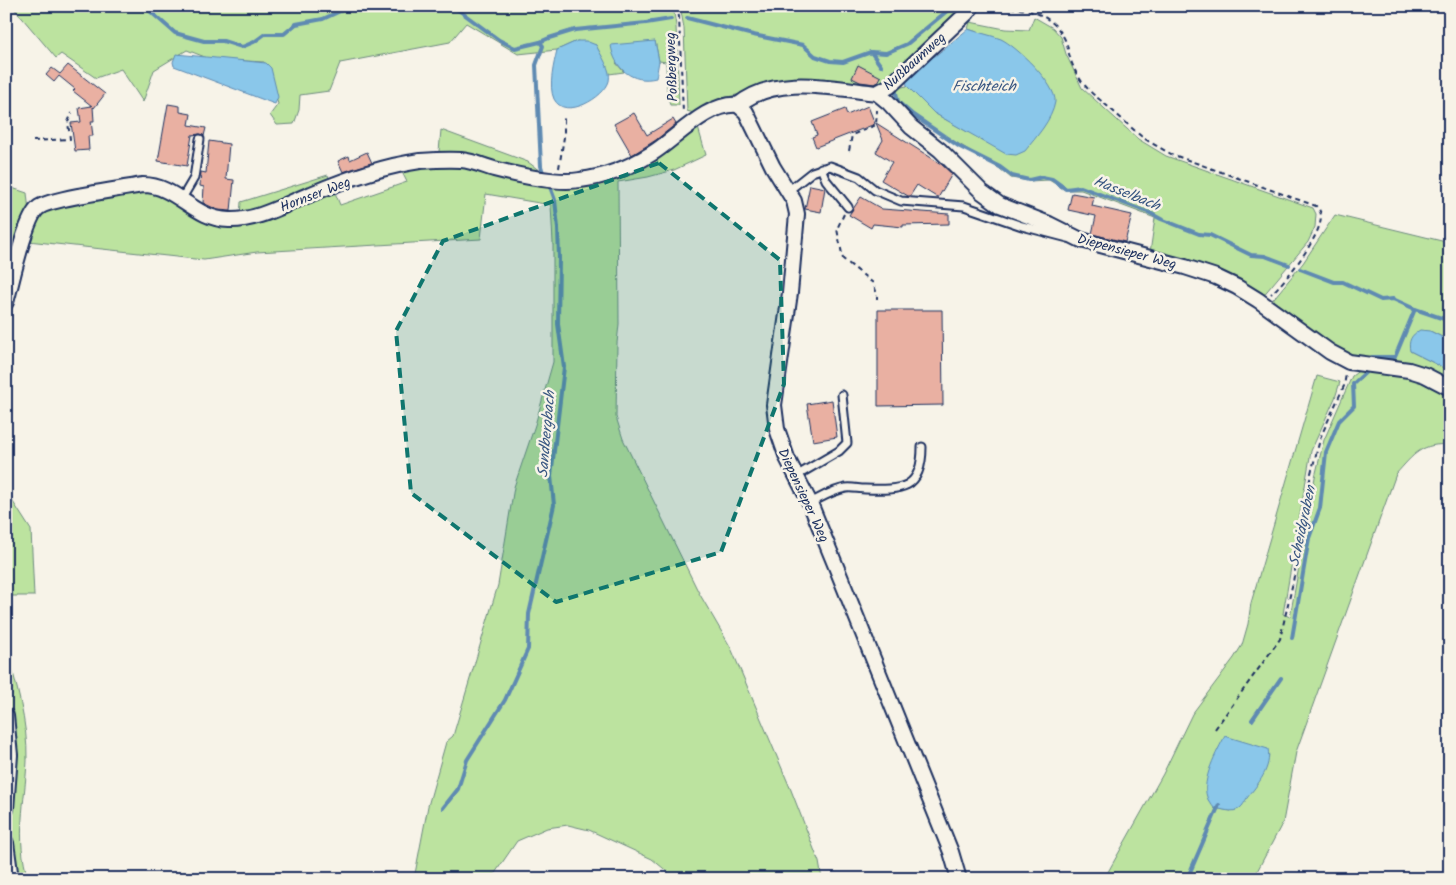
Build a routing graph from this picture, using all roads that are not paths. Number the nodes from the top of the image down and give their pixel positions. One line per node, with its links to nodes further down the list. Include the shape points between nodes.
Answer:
1 (969, 10): 2 (street, Nußbaumweg, via 890,86)
2 (877, 93): 3 (street, via 789,86 756,93); 9 (street, Diepensieper Weg, via 989,198)
3 (738, 105): 6 (street, Diepensieper Weg, via 746,112); 7 (street, Hornser Weg, via 716,108 657,151 621,170 582,180 556,180 462,160 414,162 328,187 256,217 230,220 211,217)
4 (200, 139): 7 (lane, via 194,178)
5 (821, 168): 6 (lane); 8 (lane, via 826,180); 9 (lane, via 830,166 859,177 875,190 900,201 964,206 1062,238)
6 (788, 191): 14 (street, Diepensieper Weg, via 796,208 798,223 774,415 781,443)
7 (181, 200): 10 (street, Hornser Weg, via 160,187 143,185 53,202 38,208 24,238)
8 (848, 207)
9 (1078, 239): 11 (street, Diepensieper Weg, via 1216,277 1258,300 1349,362 1409,370)
10 (6, 302)
11 (1450, 388)
12 (842, 395): 14 (lane, via 847,443 838,452)
13 (922, 447): 15 (lane, via 921,468 911,483 904,487 848,488)
14 (796, 476): 15 (street, Diepensieper Weg)
15 (810, 503): 20 (street, Diepensieper Weg, via 951,852)
16 (6, 716): 17 (street, via 10,754)
17 (6, 809)
18 (6, 843): 19 (street)
19 (11, 879)
20 (959, 879)

